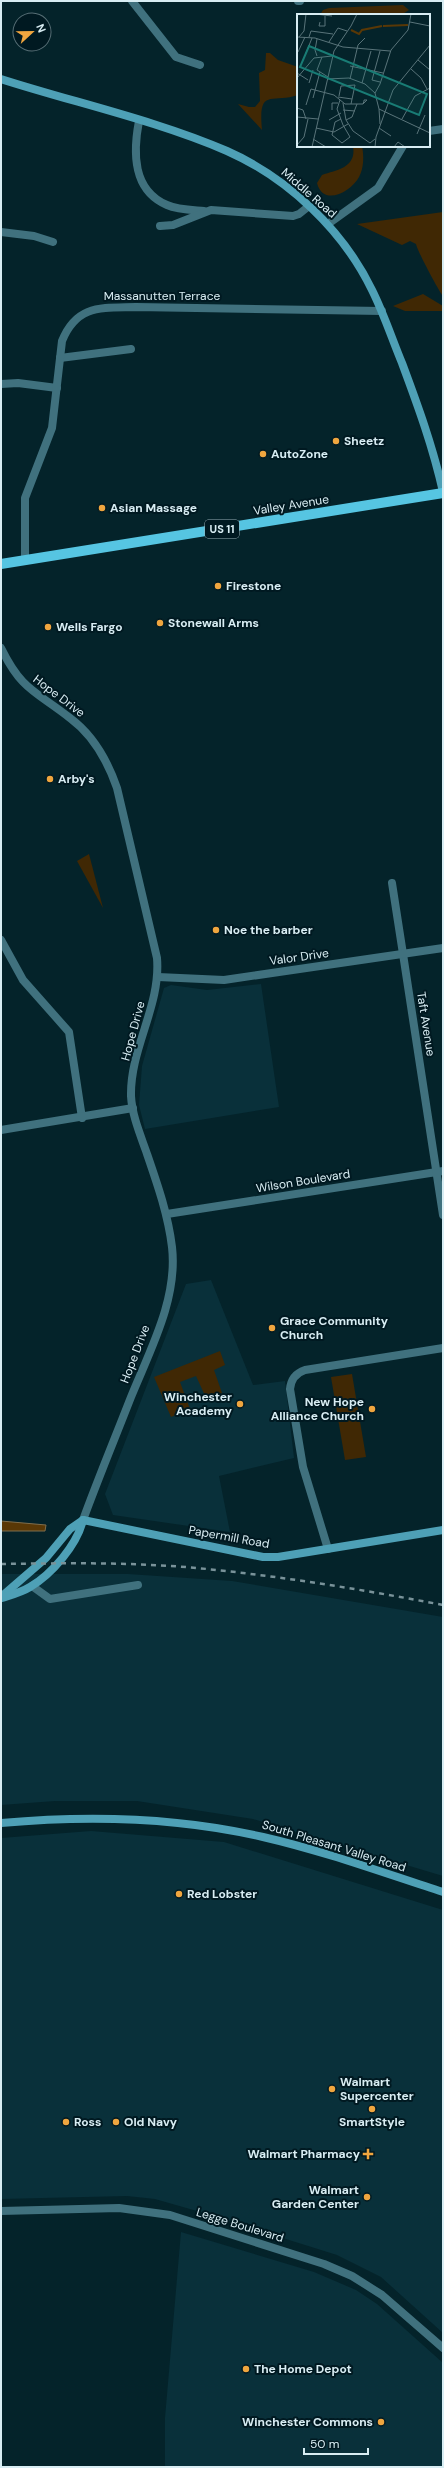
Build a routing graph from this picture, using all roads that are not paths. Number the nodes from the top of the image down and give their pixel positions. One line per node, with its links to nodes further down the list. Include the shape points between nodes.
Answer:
1 (132, 1): 2 (street, via 176,57)
2 (200, 65)
3 (1, 79): 4 (main road, Middle Road)
4 (139, 120): 8 (main road, Middle Road, via 202,141 241,158 269,174); 9 (street, via 134,156 144,187 152,196 168,206)
5 (443, 129): 6 (street)
6 (430, 131)
7 (402, 147): 10 (street, via 378,188)
8 (309, 206): 9 (street, via 292,216 220,210); 10 (main road, Middle Road)
9 (204, 212): 11 (street, via 173,225)
10 (328, 224): 14 (main road, Middle Road, via 363,273)
11 (160, 226)
12 (1, 232): 13 (street, via 34,236)
13 (54, 242)
14 (382, 311): 16 (street, Massanutten Terrace, via 200,307 97,308 79,316 67,330 62,341); 19 (main road, Middle Road, via 425,422)
15 (131, 350): 16 (street)
16 (60, 358): 18 (street, Massanutten Terrace)
17 (1, 384): 18 (street)
18 (57, 388): 20 (street, Massanutten Terrace, via 52,428 24,498)
19 (443, 493): 20 (main road, Valley Avenue / US 11)
20 (25, 560): 21 (main road, Valley Avenue / US 11)
21 (1, 564)
22 (1, 648): 27 (street, Hope Drive, via 19,680 71,718 86,733 112,775 156,947)
23 (392, 883): 26 (street, Taft Avenue)
24 (1, 940): 29 (street, via 23,980 69,1032)
25 (443, 948): 26 (street, Valor Drive)
26 (403, 954): 27 (street, Valor Drive, via 224,980); 31 (street, Taft Avenue)
27 (158, 977): 28 (street, Hope Drive, via 138,1047 132,1085)
28 (133, 1108): 29 (street); 32 (street, Hope Drive)
29 (82, 1118): 30 (street)
30 (1, 1130)
31 (440, 1172): 32 (street, Wilson Boulevard); 33 (street, Taft Avenue)
32 (167, 1214): 35 (street, Hope Drive, via 173,1274 168,1297)
33 (443, 1215)
34 (443, 1348): 37 (street, via 305,1370 292,1381 290,1389 303,1467)
35 (83, 1520): 37 (main road, Papermill Road, via 263,1557); 39 (main road, via 75,1541); 40 (main road, via 70,1529 46,1558)
36 (443, 1530): 37 (main road, Papermill Road)
37 (328, 1549)
38 (138, 1585): 39 (street, via 50,1599)
39 (32, 1586): 40 (main road)
40 (1, 1598)
41 (1, 1823): 42 (main road, South Pleasant Valley Road, via 103,1817 154,1820 214,1828 285,1842)
42 (443, 1892)
43 (1, 2211): 44 (street, Legge Boulevard, via 119,2208 141,2209 177,2218 324,2264 352,2276 382,2295)
44 (443, 2348)

